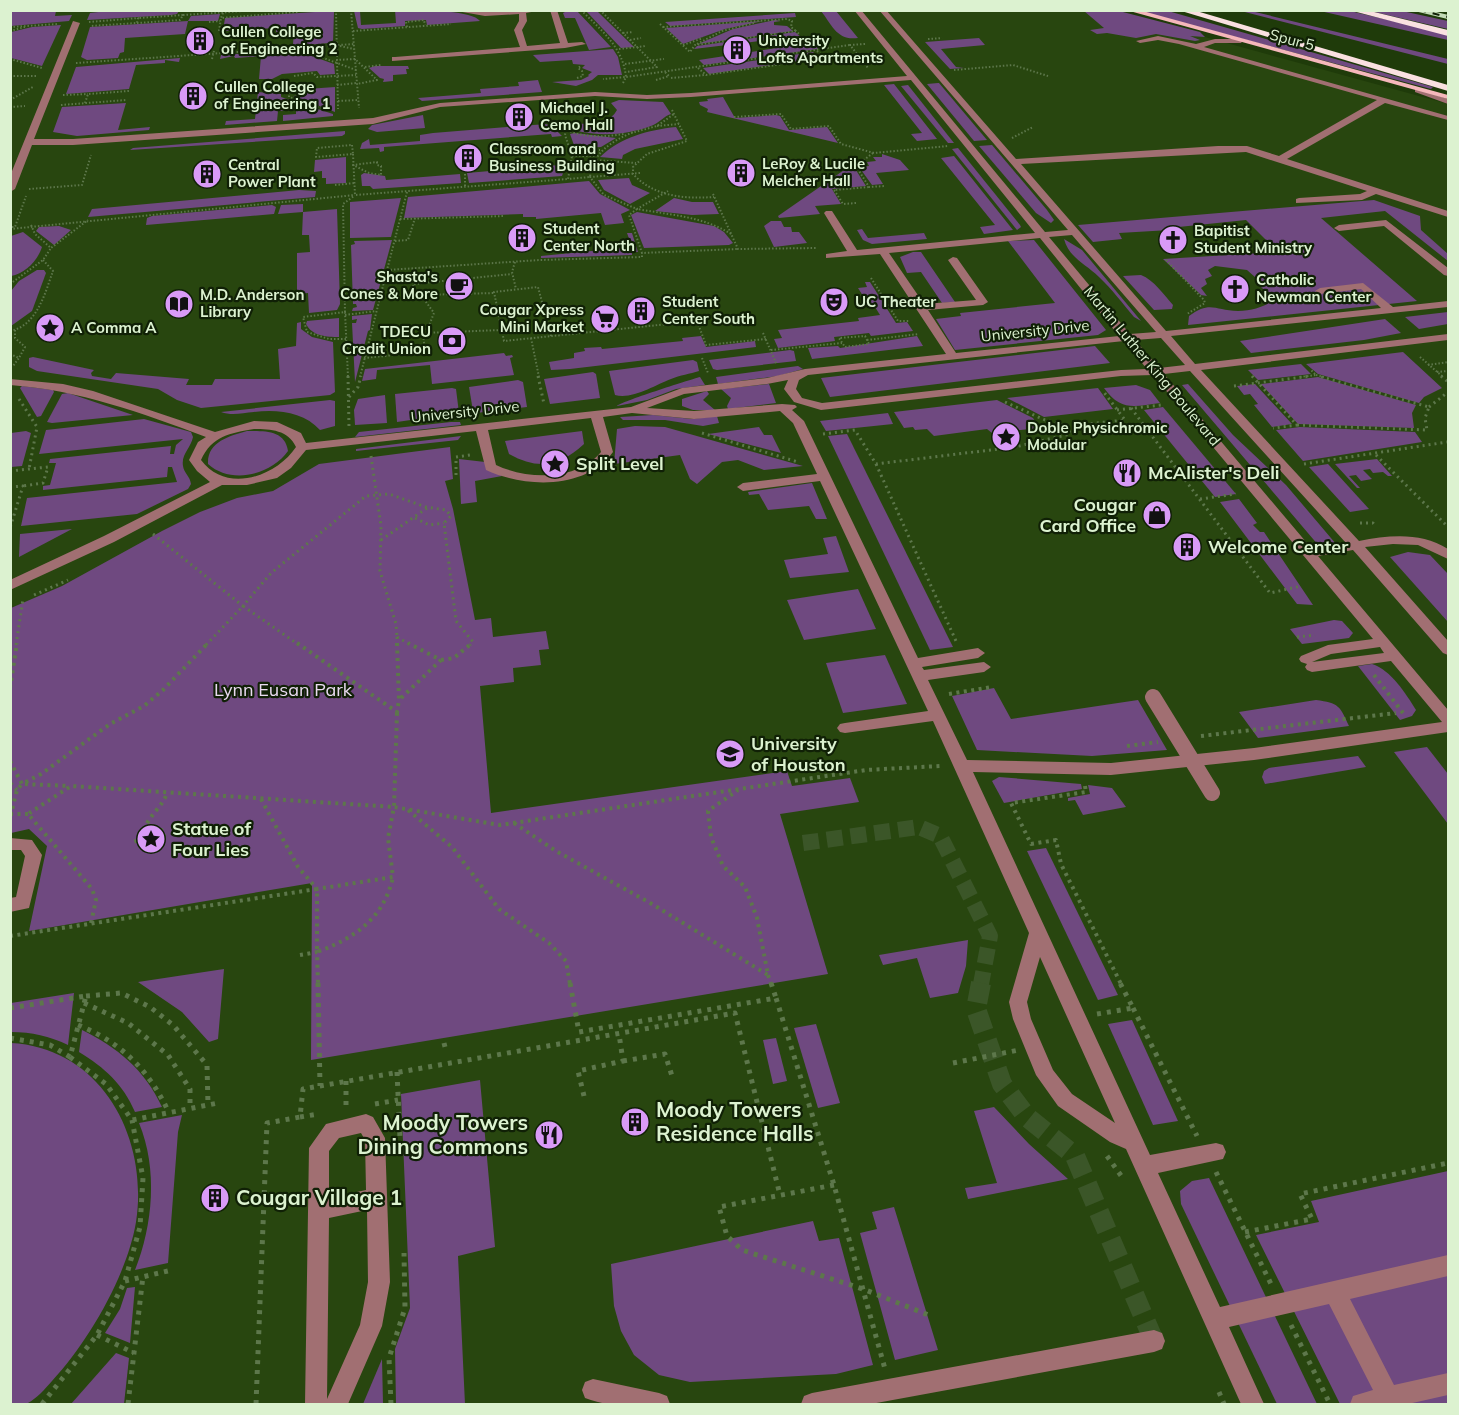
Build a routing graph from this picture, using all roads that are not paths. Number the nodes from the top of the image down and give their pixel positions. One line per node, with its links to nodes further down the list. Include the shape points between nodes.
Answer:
1 (454, 10): 9 (street, via 484,14)
2 (539, 10): 9 (street)
3 (553, 10): 17 (street)
4 (857, 10): 21 (street, Martin Luther King Boulevard)
5 (882, 10): 31 (street, Martin Luther King Boulevard)
6 (1129, 10): 11 (main road, Spur 5)
7 (1182, 10): 23 (highway, Spur 5)
8 (1353, 10): 12 (highway)
9 (522, 12): 18 (street, via 518,30)
10 (76, 23): 29 (street)
11 (1196, 29): 14 (main road, Spur 5); 16 (street, via 1208,38)
12 (1449, 33)
13 (1140, 41): 16 (street, via 1158,38)
14 (1241, 41): 16 (street); 22 (main road, Spur 5)
15 (582, 44): 17 (street)
16 (1199, 45): 19 (street); 25 (street)
17 (566, 46): 18 (street)
18 (524, 49): 20 (street)
19 (1181, 53)
20 (395, 59)
21 (912, 78): 27 (street, via 676,96 578,95); 39 (street, Martin Luther King Boulevard)
22 (1393, 81): 24 (main road, Spur 5); 28 (street)
23 (1449, 88)
24 (1449, 96)
25 (1384, 100): 28 (street, via 1438,115); 30 (street)
26 (410, 103): 27 (street)
27 (420, 108): 29 (street, via 374,121)
28 (1448, 109)
29 (30, 142): 32 (street)
30 (1279, 160): 31 (street, via 1232,148); 33 (street)
31 (1014, 162): 38 (street, Martin Luther King Boulevard)
32 (10, 189)
33 (1374, 190): 34 (street, via 1362,197); 36 (street)
34 (1299, 201)
35 (829, 213): 42 (street)
36 (1449, 214)
37 (1339, 228): 44 (street, via 1386,223)
38 (1074, 232): 39 (street); 49 (street, Martin Luther King Boulevard)
39 (1042, 234): 40 (street); 51 (street, Martin Luther King Boulevard)
40 (883, 251): 42 (street); 47 (street)
41 (827, 252): 42 (street)
42 (854, 254)
43 (953, 260): 47 (street, via 983,302)
44 (1449, 273)
45 (1320, 291): 48 (street, via 1363,286)
46 (1449, 304): 48 (street, University Drive)
47 (919, 308): 52 (street)
48 (1390, 310): 49 (street, University Drive)
49 (1164, 335): 51 (street, University Drive); 53 (street, Martin Luther King Boulevard)
50 (1449, 337): 53 (street, University Drive)
51 (1128, 338): 52 (street, University Drive); 55 (street, Martin Luther King Boulevard)
52 (953, 356): 54 (street, University Drive)
53 (1192, 368): 55 (street, University Drive); 69 (street, Martin Luther King Boulevard)
54 (805, 372): 57 (street, University Drive, via 767,381); 59 (street, via 794,378 790,388 798,400)
55 (1156, 372): 59 (street, University Drive); 70 (street, Martin Luther King Boulevard)
56 (10, 382): 64 (street, via 44,383 135,406)
57 (682, 391): 60 (street, University Drive); 62 (street, via 673,398 675,405)
58 (782, 407): 59 (street, University Drive); 62 (street, University Drive); 66 (street, via 798,422)
59 (820, 407)
60 (632, 410): 61 (street, University Drive); 62 (street, University Drive)
61 (596, 414): 63 (street, University Drive); 63 (street, via 607,452 598,463 568,475 526,479 503,475 490,467)
62 (694, 415)
63 (481, 426): 65 (street, University Drive)
64 (215, 436): 65 (street, via 254,425 277,426 297,436); 67 (street, via 202,445 195,460 202,472)
65 (302, 447): 67 (street, via 293,460 274,474 241,482)
66 (819, 478): 68 (street); 77 (street)
67 (219, 482): 72 (street)
68 (743, 487)
69 (1357, 546): 70 (street); 71 (street, via 1417,541); 74 (street, Martin Luther King Boulevard)
70 (1309, 553): 73 (street, Martin Luther King Boulevard)
71 (1449, 555)
72 (10, 586)
73 (1384, 642): 75 (street, Martin Luther King Boulevard); 75 (street, via 1328,650 1309,663)
74 (1449, 650)
75 (1396, 656): 80 (street, Martin Luther King Boulevard)
76 (981, 660): 77 (street)
77 (916, 670): 79 (street)
78 (1153, 697): 84 (street, bridge)
79 (938, 716): 82 (street); 83 (street)
80 (1449, 719)
81 (1449, 727): 83 (street, via 1111,769)
82 (845, 729)
83 (962, 766): 87 (street)
84 (1212, 793)
85 (10, 844): 86 (street, via 26,844 34,855 23,903)
86 (10, 905)
87 (1038, 933): 88 (street); 88 (street, via 1018,1002 1046,1075 1065,1100 1117,1136)
88 (1133, 1142): 90 (street)
89 (1211, 1153): 90 (street)
90 (1144, 1166): 95 (street)
91 (377, 1198): 92 (street); 92 (street, via 375,1138 366,1123 333,1130 319,1148); 101 (street, via 380,1282 370,1326)
92 (318, 1210): 100 (street)
93 (1449, 1266): 94 (street)
94 (1335, 1292): 95 (street); 99 (street)
95 (1214, 1319): 104 (street)
96 (1154, 1341): 103 (street)
97 (1449, 1384): 99 (street)
98 (593, 1390): 102 (street)
99 (1389, 1398): 105 (street)
100 (316, 1404)
101 (337, 1404)
102 (659, 1404)
103 (812, 1404)
104 (1254, 1404)
105 (1361, 1404)

